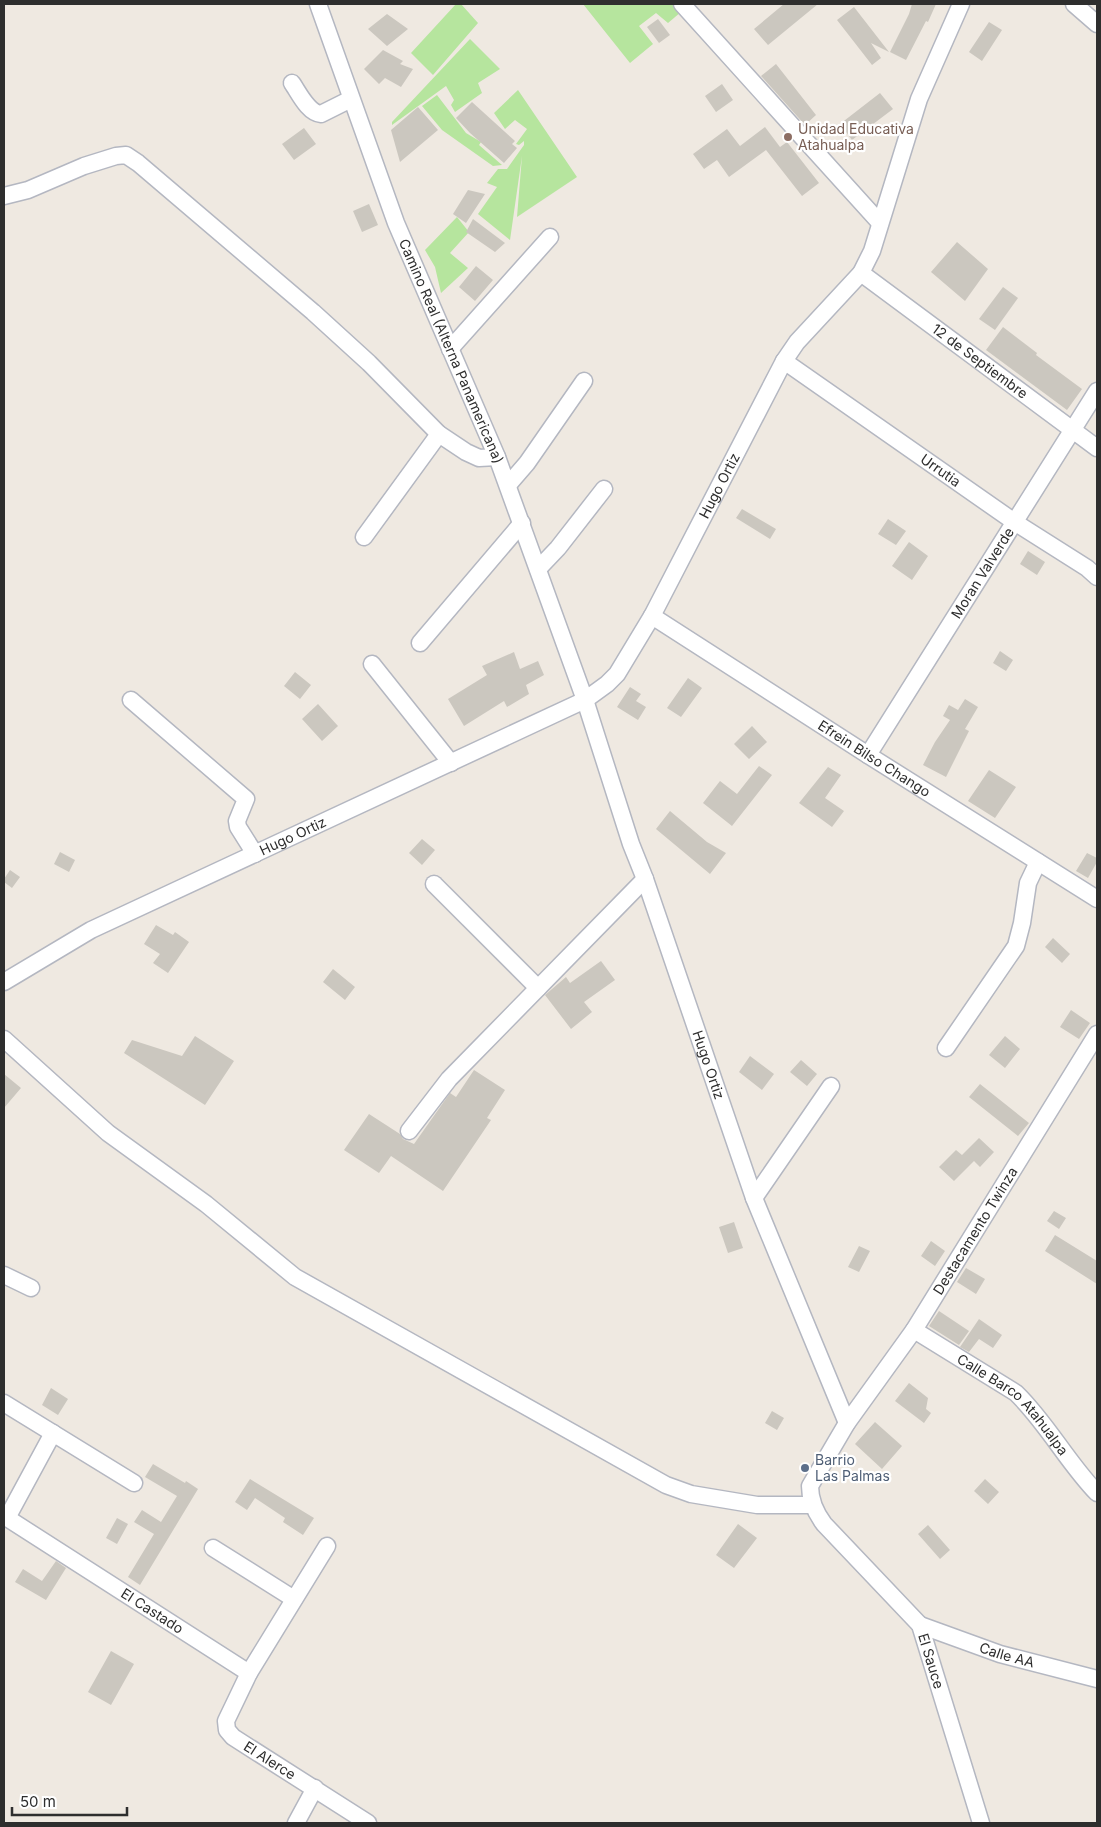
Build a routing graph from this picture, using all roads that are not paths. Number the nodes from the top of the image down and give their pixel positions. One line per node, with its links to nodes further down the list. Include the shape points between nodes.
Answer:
1 (318, 4): 7 (street, Camino Real (Alterna Panamericana))
2 (682, 4): 9 (street)
3 (961, 4): 9 (street, Hugo Ortiz, via 919,99)
4 (1074, 4): 5 (street)
5 (1097, 24)
6 (292, 83): 7 (street, via 316,114)
7 (351, 99): 12 (street, Camino Real (Alterna Panamericana), via 396,223)
8 (4, 196): 17 (street, via 28,190 84,166 126,155 313,312)
9 (880, 223): 11 (street, Hugo Ortiz)
10 (550, 237): 12 (street)
11 (861, 273): 13 (street, Hugo Ortiz, via 797,342); 16 (street, 12 de Septiembre)
12 (450, 349): 19 (street, Camino Real (Alterna Panamericana))
13 (784, 361): 23 (street, Urrutia); 27 (street, Hugo Ortiz)
14 (584, 381): 20 (street)
15 (1097, 391): 16 (street, Moran Valverde)
16 (1074, 431): 18 (street, 12 de Septiembre); 23 (street, Moran Valverde)
17 (439, 434): 19 (street, via 479,458); 24 (street)
18 (1097, 448)
19 (498, 457): 20 (street, Camino Real (Alterna Panamericana))
20 (508, 485): 22 (street, Camino Real (Alterna Panamericana))
21 (604, 489): 25 (street)
22 (522, 523): 25 (street, Camino Real (Alterna Panamericana)); 28 (street)
23 (1016, 523): 26 (street, Urrutia); 32 (street, Moran Valverde)
24 (364, 537)
25 (538, 569): 31 (street, Camino Real (Alterna Panamericana))
26 (1097, 577)
27 (652, 616): 31 (street, Hugo Ortiz, via 617,674); 32 (street, Efrein Bilso Chango)
28 (420, 643)
29 (372, 664): 33 (street)
30 (131, 700): 34 (street, via 246,799 237,821)
31 (586, 700): 33 (street, Hugo Ortiz); 36 (street, Hugo Ortiz)
32 (868, 756): 35 (street, Efrein Bilso Chango)
33 (451, 763): 34 (street, Hugo Ortiz)
34 (255, 854): 39 (street, Hugo Ortiz, via 92,930)
35 (1038, 862): 38 (street, Efrein Bilso Chango); 43 (street, via 1028,882 1016,946)
36 (645, 879): 40 (street); 46 (street, Hugo Ortiz)
37 (434, 884): 40 (street)
38 (1097, 899)
39 (4, 982)
40 (538, 988): 45 (street, via 449,1079)
41 (1097, 1034): 49 (street, Destacamento Twinza)
42 (4, 1038): 57 (street, via 108,1133 206,1204 296,1277 666,1485 691,1494 757,1505)
43 (946, 1048)
44 (831, 1086): 46 (street)
45 (409, 1131)
46 (754, 1198): 51 (street, Hugo Ortiz)
47 (4, 1275): 48 (street)
48 (31, 1288)
49 (914, 1330): 51 (street, Destacamento Twinza); 53 (street, Calle Barco Atahualpa, via 1016,1393 1029,1405)
50 (4, 1403): 52 (street)
51 (847, 1423): 57 (street, Destacamento Twinza, via 810,1486)
52 (53, 1433): 55 (street); 58 (street)
53 (1081, 1476): 54 (street); 56 (street, Calle Barco Atahualpa)
54 (1097, 1481)
55 (134, 1483)
56 (1097, 1493)
57 (812, 1505): 62 (street, El Sauce, via 824,1524)
58 (5, 1517): 63 (street, El Castado)
59 (327, 1546): 61 (street)
60 (213, 1548): 61 (street)
61 (294, 1599): 63 (street)
62 (920, 1625): 64 (street, Calle AA, via 1000,1654); 69 (street, El Sauce)
63 (249, 1673): 65 (street, El Alerce, via 226,1721 227,1730 233,1737)
64 (1097, 1679)
65 (315, 1788): 66 (street, El Alerce); 67 (street)
66 (344, 1816): 68 (street, El Alerce)
67 (296, 1823)
68 (368, 1823)
69 (980, 1823)

